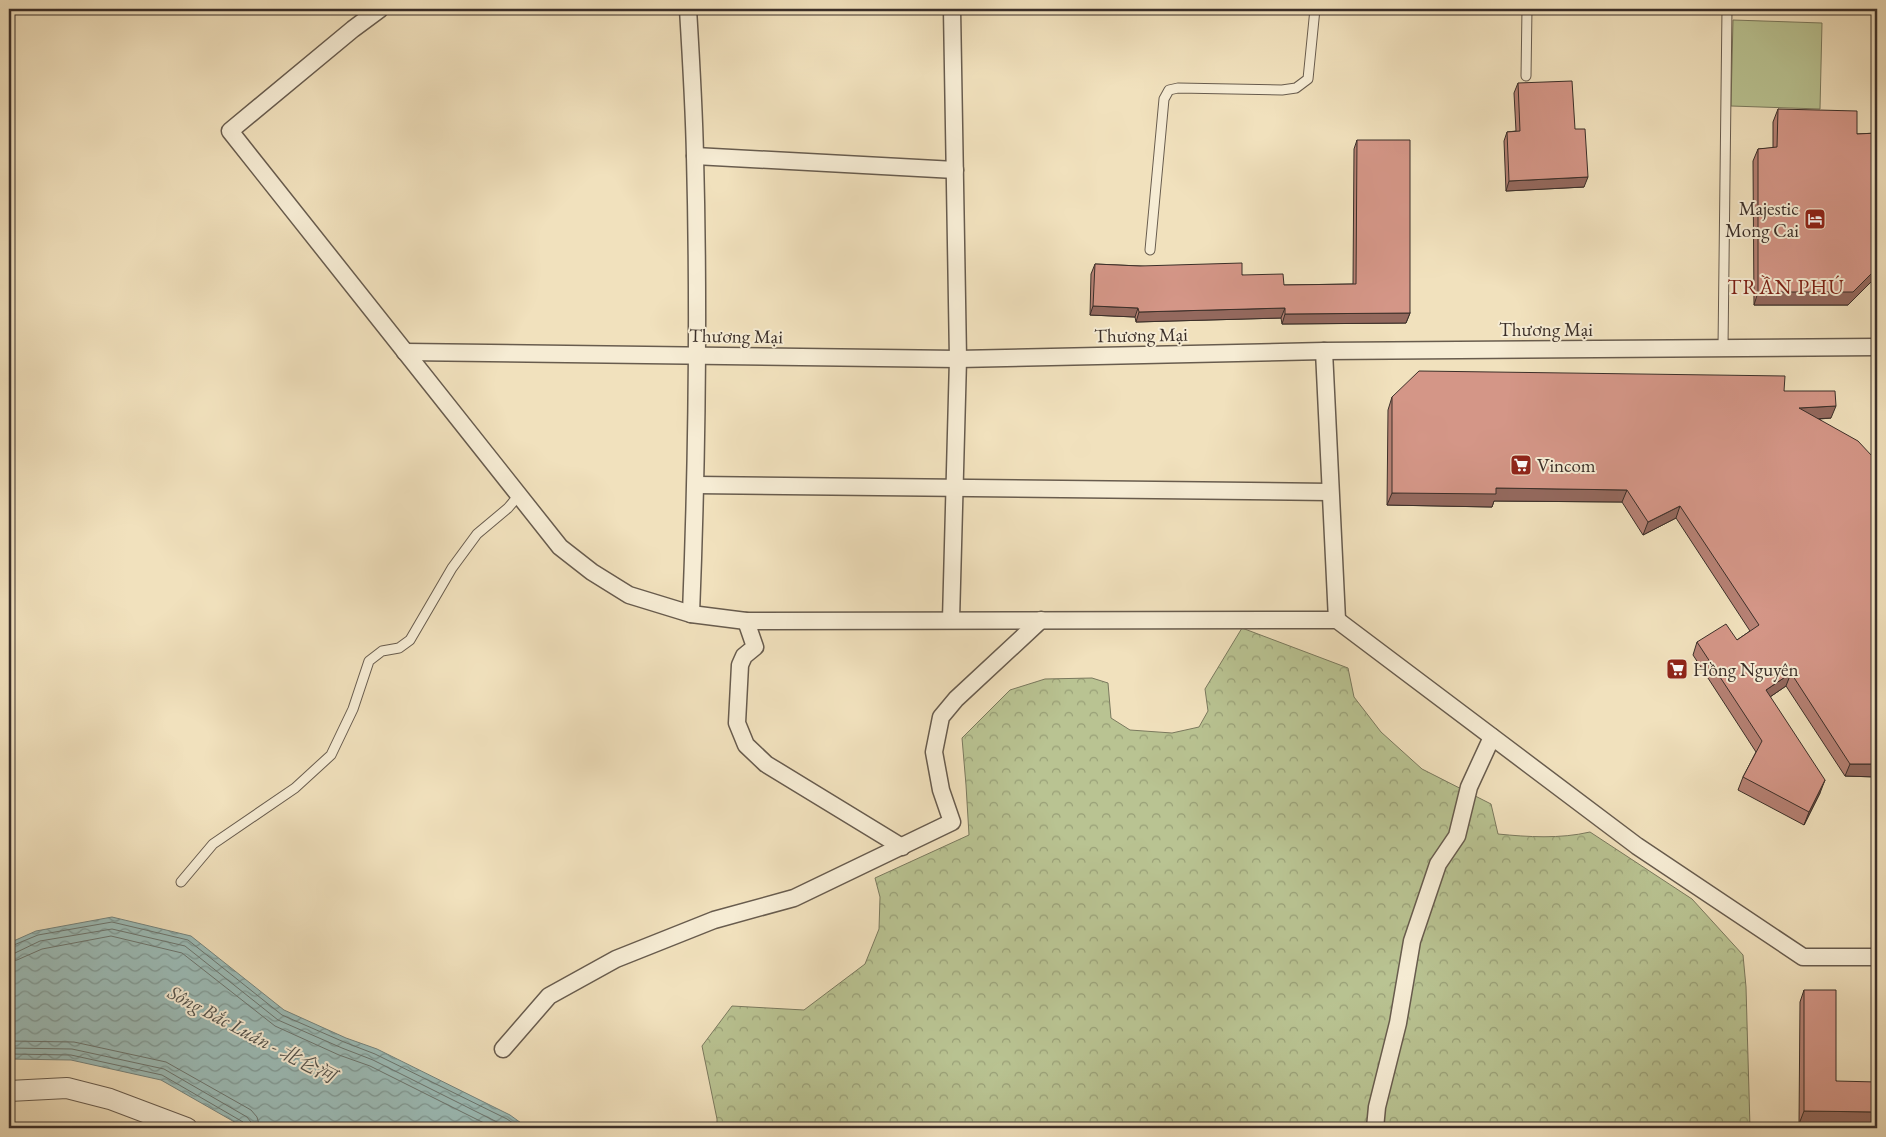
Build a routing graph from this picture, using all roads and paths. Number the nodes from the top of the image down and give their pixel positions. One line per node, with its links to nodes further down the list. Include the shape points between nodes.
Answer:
1 (380, 9): 14 (street, via 230,131)
2 (688, 9): 8 (street)
3 (952, 9): 9 (street)
4 (1315, 9): 10 (lane, via 1308,79 1296,88 1169,90 1164,99)
5 (1527, 9): 7 (lane)
6 (1727, 9): 12 (lane)
7 (1526, 76)
8 (695, 156): 9 (street); 15 (street)
9 (955, 170): 16 (street)
10 (1150, 250)
11 (1877, 346): 12 (street, Thương Mại)
12 (1723, 348): 13 (street, Thương Mại)
13 (1324, 351): 16 (street, Thương Mại); 19 (street)
14 (405, 352): 15 (street, Thương Mại); 20 (street)
15 (696, 355): 16 (street, Thương Mại); 17 (street)
16 (958, 359): 18 (street)
17 (696, 485): 18 (street); 21 (street)
18 (954, 488): 19 (street); 22 (street)
19 (1330, 492): 24 (street)
20 (519, 495): 21 (street, via 560,547 592,572 629,595); 28 (lane, via 477,534 452,568 410,640 398,648 382,651 369,661 353,709 331,755 295,788 213,844)
21 (691, 614): 25 (street)
22 (951, 620): 23 (street); 25 (street)
23 (1041, 620): 24 (street); 27 (street, via 956,699 941,718 934,752 941,790 952,822)
24 (1337, 620): 26 (street)
25 (746, 621): 27 (street, via 755,647 744,656 740,665 737,723 746,745 766,764)
26 (1492, 737): 29 (street, via 1637,846 1803,958); 33 (street, via 1469,787 1457,836 1438,864 1412,941 1398,1023 1376,1107)
27 (902, 847): 30 (street, via 794,898 714,920 616,959 549,996)
28 (181, 882)
29 (1877, 956)
30 (503, 1049)
31 (9, 1091): 32 (street, via 67,1088 110,1099)
32 (187, 1128)
33 (1375, 1128)

